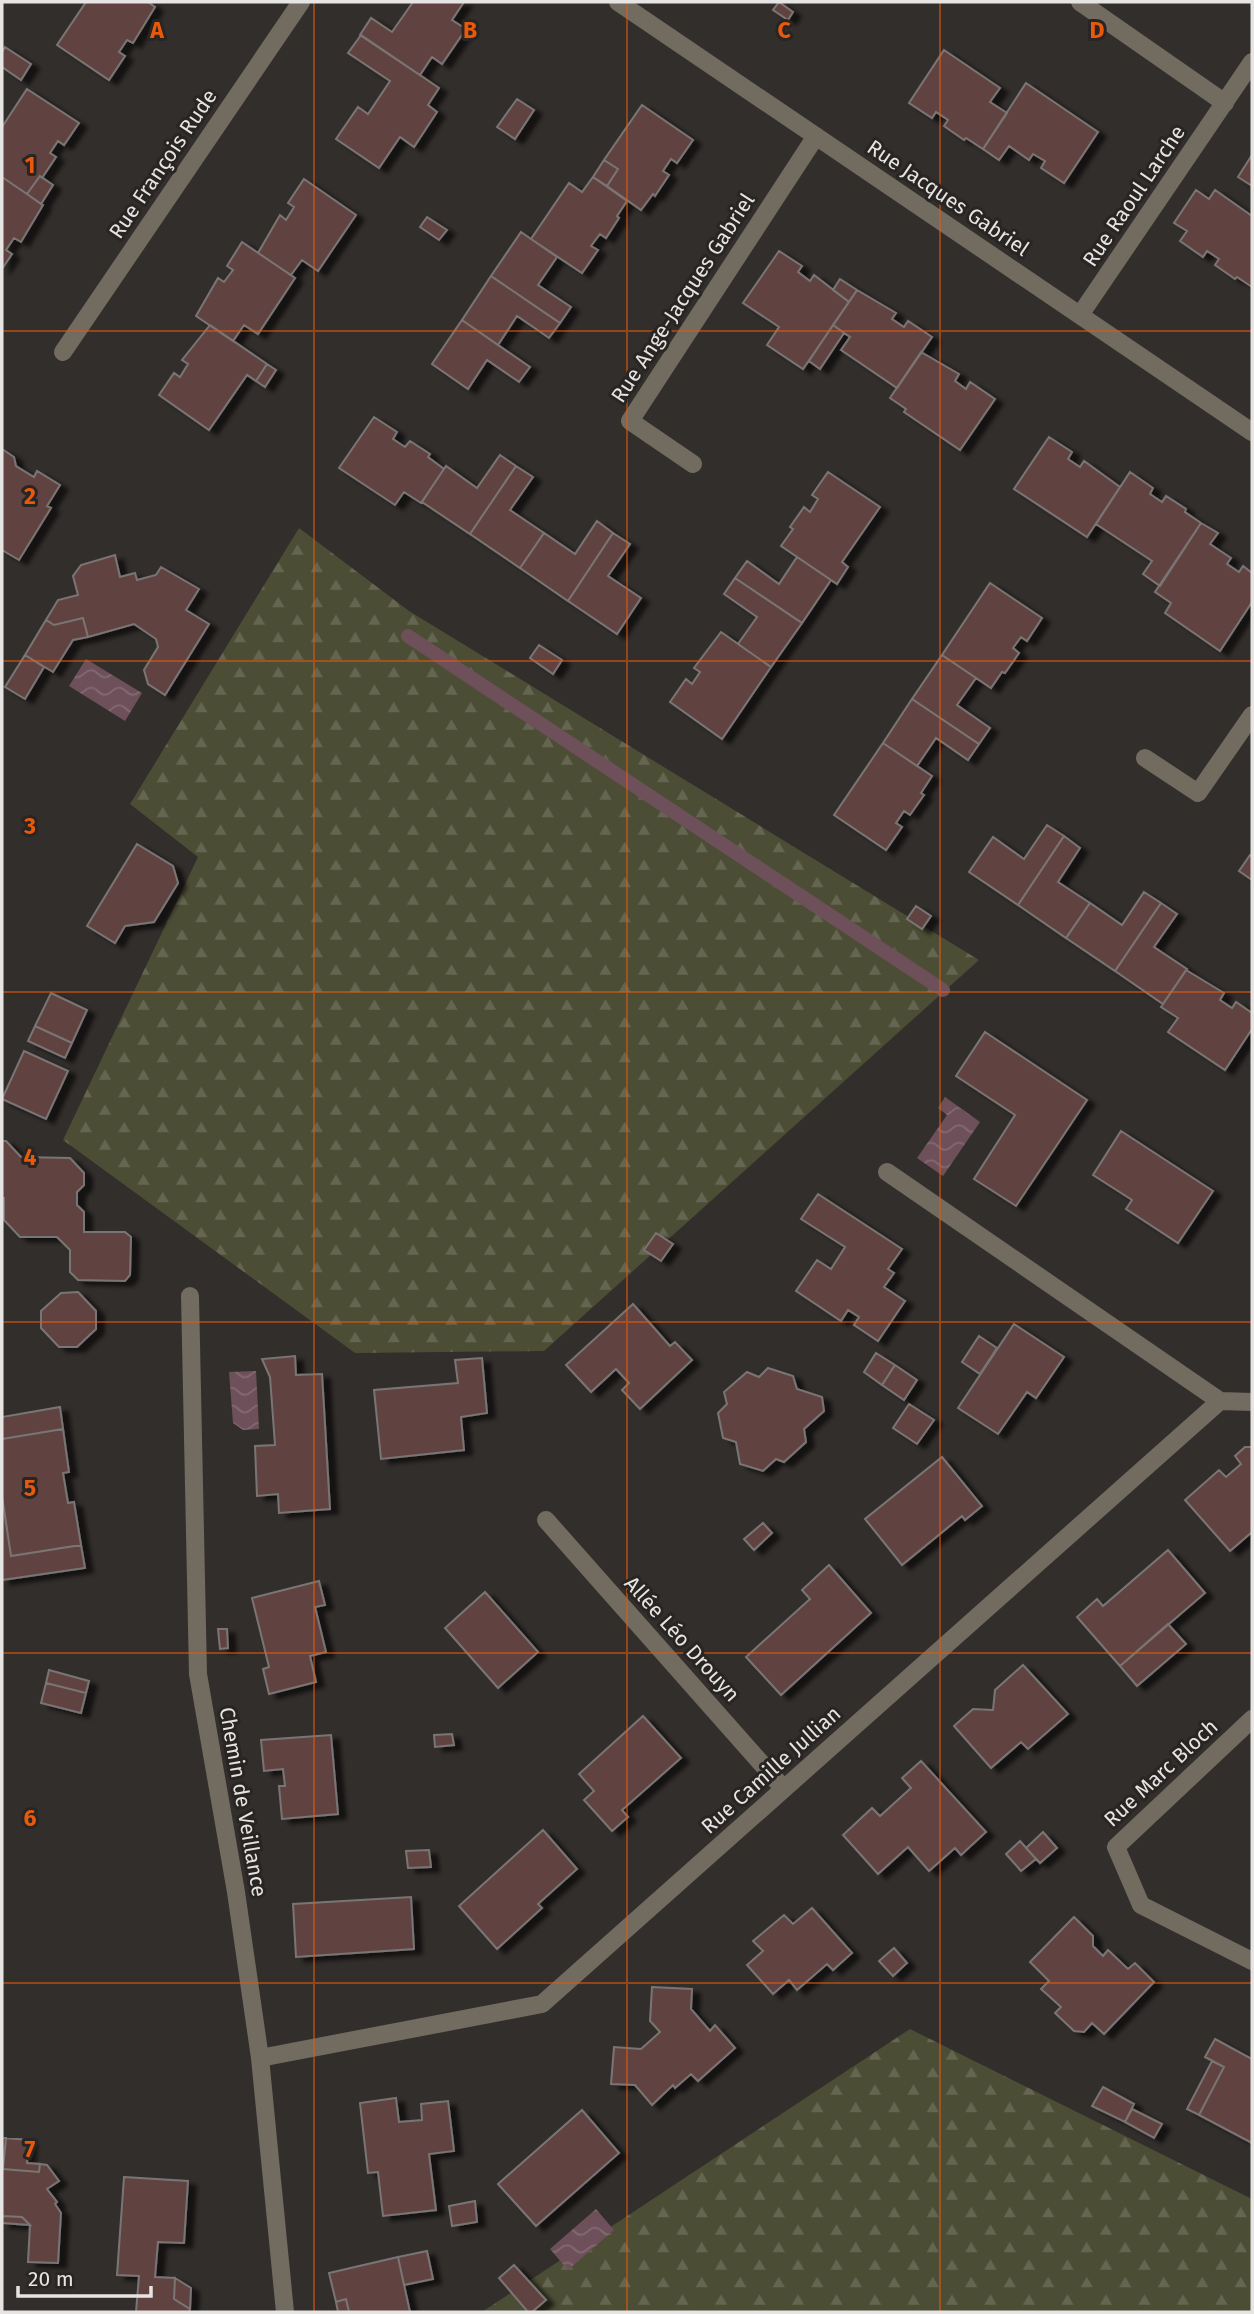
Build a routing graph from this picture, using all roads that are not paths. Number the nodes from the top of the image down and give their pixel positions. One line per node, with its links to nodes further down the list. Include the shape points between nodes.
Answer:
1 (301, 2): 8 (street, Rue François Rude)
2 (618, 2): 6 (street, Rue Jacques Gabriel)
3 (1080, 2): 5 (street)
4 (1252, 62): 5 (street, Rue Raoul Larche)
5 (1224, 103): 7 (street, Rue Raoul Larche)
6 (816, 136): 7 (street, Rue Jacques Gabriel); 10 (street, Rue Ange-Jacques Gabriel, via 629,421)
7 (1080, 315): 9 (street, Rue Jacques Gabriel)
8 (63, 352)
9 (1252, 432)
10 (693, 464)
11 (1252, 715): 12 (street, via 1198,793)
12 (1145, 758)
13 (887, 1172): 15 (street)
14 (190, 1296): 21 (street, Chemin de Veillance, via 198,1674)
15 (1220, 1401): 16 (street); 19 (street, Rue Camille Jullian)
16 (1252, 1402)
17 (546, 1520): 19 (street, Allée Léo Drouyn)
18 (1252, 1719): 20 (street, Rue Marc Bloch, via 1116,1847 1141,1905)
19 (784, 1789): 21 (street, Rue Camille Jullian, via 542,2004)
20 (1252, 1961)
21 (260, 2057): 22 (street, Chemin de Veillance)
22 (285, 2312)

